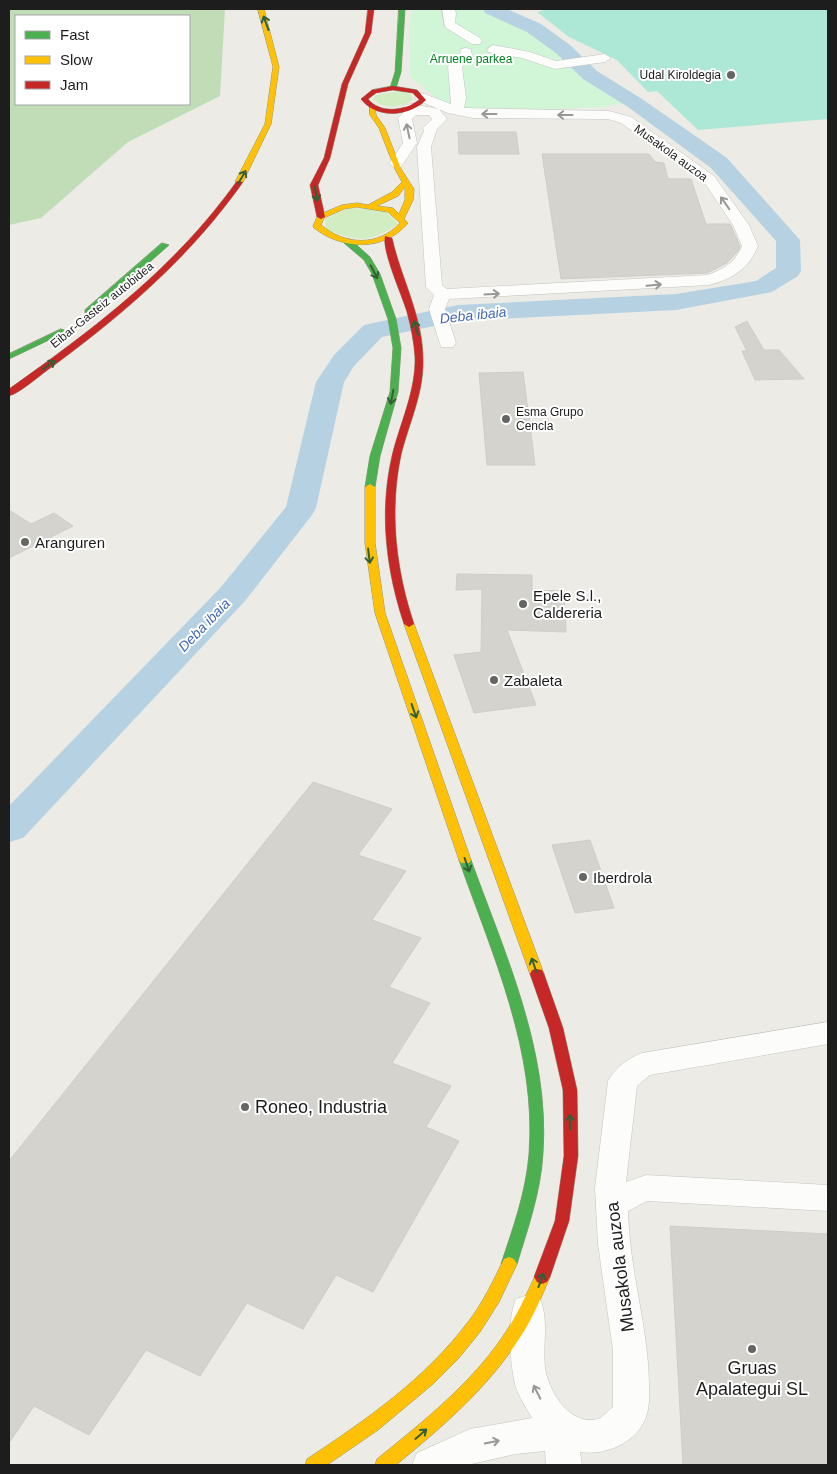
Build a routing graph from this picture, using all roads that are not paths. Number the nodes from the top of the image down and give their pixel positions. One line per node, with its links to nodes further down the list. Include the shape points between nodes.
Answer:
1 (260, 9): 22 (main road, Eibar-Gasteiz autobidea, one-way to 1, via 253,157 270,115 276,81 275,54)
2 (371, 9): 20 (main road, one-way to 20, via 366,38 342,94 324,177 314,185)
3 (402, 9): 9 (main road, via 399,62)
4 (448, 9): 5 (street, via 449,24)
5 (476, 41)
6 (493, 49): 8 (street, via 551,64)
7 (466, 52): 12 (street, via 455,66 459,98)
8 (600, 59)
9 (393, 88): 10 (main road, via 415,91); 11 (main road, via 365,96 366,103)
10 (416, 106): 11 (main road); 12 (street, Musakola auzoa); 13 (main road, via 392,115); 14 (street, via 434,112 440,119 430,128); 15 (street, one-way to 10, via 410,143 405,118)
11 (372, 107): 13 (main road, via 373,115)
12 (451, 109): 14 (street, via 446,123); 26 (street, Musakola auzoa, one-way to 12, via 463,295 709,280 734,272 746,259 750,246 741,225 709,179 626,120 609,115 475,114)
13 (382, 128): 15 (main road)
14 (431, 131): 26 (street, via 424,147 434,288)
15 (396, 164): 16 (main road)
16 (405, 183): 19 (main road, via 395,195); 21 (main road, via 410,190)
17 (334, 194): 18 (main road)
18 (357, 205): 19 (main road); 20 (main road, via 342,207)
19 (371, 206): 21 (main road, via 390,210)
20 (321, 217): 25 (main road, via 317,226 320,231)
21 (402, 217): 24 (main road, via 402,228)
22 (215, 218): 28 (main road, via 202,243 180,268); 32 (main road, Eibar-Gasteiz autobidea, one-way to 22, via 60,358 136,298 182,255)
23 (174, 235): 27 (main road, Eibar-Gasteiz autobidea)
24 (388, 238): 25 (main road); 36 (main road, one-way to 24, via 562,1221 571,1156 570,1090 556,1028 406,617 398,582 392,547 391,507 394,472 416,384 418,335 390,255)
25 (347, 242): 38 (main road, one-way to 38, via 366,258 374,270 391,310 399,358 390,410 371,471 368,551 373,582 380,613 509,980 531,1054 539,1107 538,1161 528,1212 508,1270 475,1326 427,1380 371,1426)
26 (440, 301): 29 (street)
27 (71, 325): 30 (main road); 31 (main road, Eibar-Gasteiz autobidea)
28 (105, 338)
29 (446, 341)
30 (9, 357)
31 (22, 364)
32 (9, 393)
33 (828, 1033): 35 (street, Musakola auzoa, via 642,1065 623,1081 610,1188)
34 (828, 1198): 35 (street, via 646,1188)
35 (614, 1204): 37 (street, Musakola auzoa, via 614,1243 633,1389 630,1415 606,1435 583,1436)
36 (529, 1306): 37 (street, one-way to 36, via 532,1381 527,1328); 39 (main road, one-way to 36, via 457,1403 505,1348)
37 (564, 1449): 40 (street, Musakola auzoa, one-way to 37, via 470,1446 516,1437)
38 (313, 1465)
39 (383, 1465)
40 (430, 1465)

